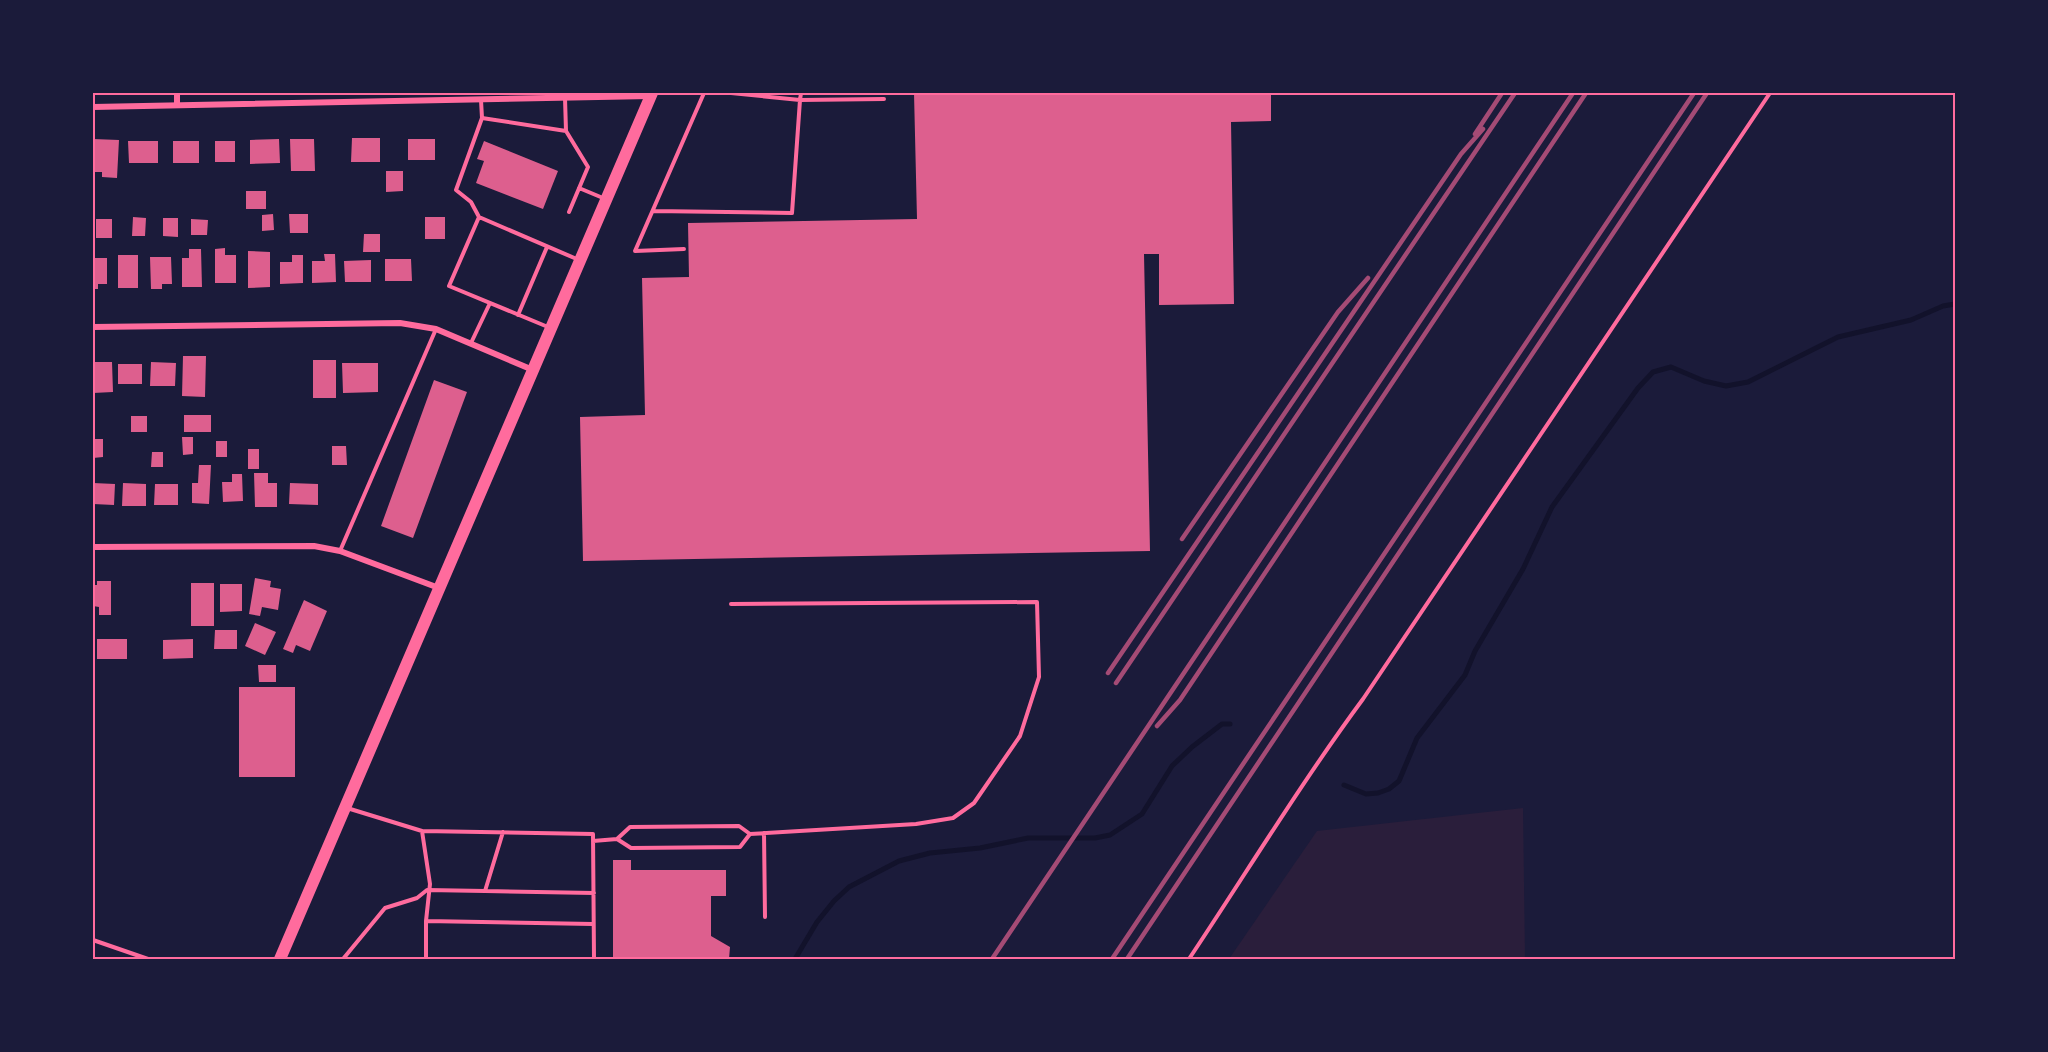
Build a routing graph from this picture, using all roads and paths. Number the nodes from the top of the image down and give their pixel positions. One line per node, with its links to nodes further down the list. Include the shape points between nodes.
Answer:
1 (177, 93): 11 (street)
2 (704, 93): 17 (lane)
3 (731, 93): 10 (lane)
4 (801, 93): 10 (lane)
5 (1770, 93): 53 (lane, via 1370,689 1323,753)
6 (652, 95): 7 (street); 16 (main road)
7 (565, 98): 8 (street); 14 (lane)
8 (481, 99): 11 (street); 13 (lane)
9 (884, 99): 10 (lane)
10 (800, 100): 17 (lane, via 792,213)
11 (177, 105): 12 (street)
12 (93, 106)
13 (482, 118): 14 (lane); 19 (lane, via 456,190 471,202)
14 (566, 131): 15 (lane, via 588,167)
15 (579, 188): 16 (lane); 18 (lane)
16 (605, 199): 22 (main road)
17 (652, 211): 21 (lane, via 635,251)
18 (569, 212)
19 (479, 217): 20 (lane); 23 (lane, via 449,286)
20 (547, 247): 22 (lane); 24 (lane)
21 (684, 249)
22 (580, 261): 27 (main road)
23 (490, 303): 24 (lane); 28 (lane)
24 (518, 315): 27 (lane)
25 (93, 327): 26 (street, via 400,323)
26 (436, 329): 28 (street); 31 (lane)
27 (551, 329): 29 (main road)
28 (471, 343): 29 (street)
29 (533, 370): 32 (main road)
30 (93, 547): 31 (street, via 289,545)
31 (340, 550): 32 (street)
32 (439, 588): 34 (main road)
33 (731, 604): 37 (lane, via 1037,602 1036,687 1020,736 974,803 953,818 916,824)
34 (345, 807): 35 (lane); 49 (main road)
35 (422, 831): 36 (lane); 41 (lane)
36 (503, 832): 40 (lane, via 593,834); 42 (lane)
37 (764, 833): 38 (lane); 44 (lane)
38 (750, 834): 39 (lane, via 739,826 630,827); 39 (lane, via 740,847 734,848 631,848)
39 (617, 839): 40 (lane)
40 (593, 841): 43 (lane)
41 (428, 890): 42 (lane); 45 (lane); 50 (lane, via 417,898 385,908)
42 (485, 891): 43 (lane)
43 (594, 893): 46 (lane)
44 (765, 916)
45 (426, 921): 46 (lane); 51 (lane)
46 (593, 924): 52 (lane)
47 (93, 940): 48 (lane)
48 (148, 959)
49 (280, 959)
50 (343, 959)
51 (426, 959)
52 (594, 959)
53 (1189, 959)

